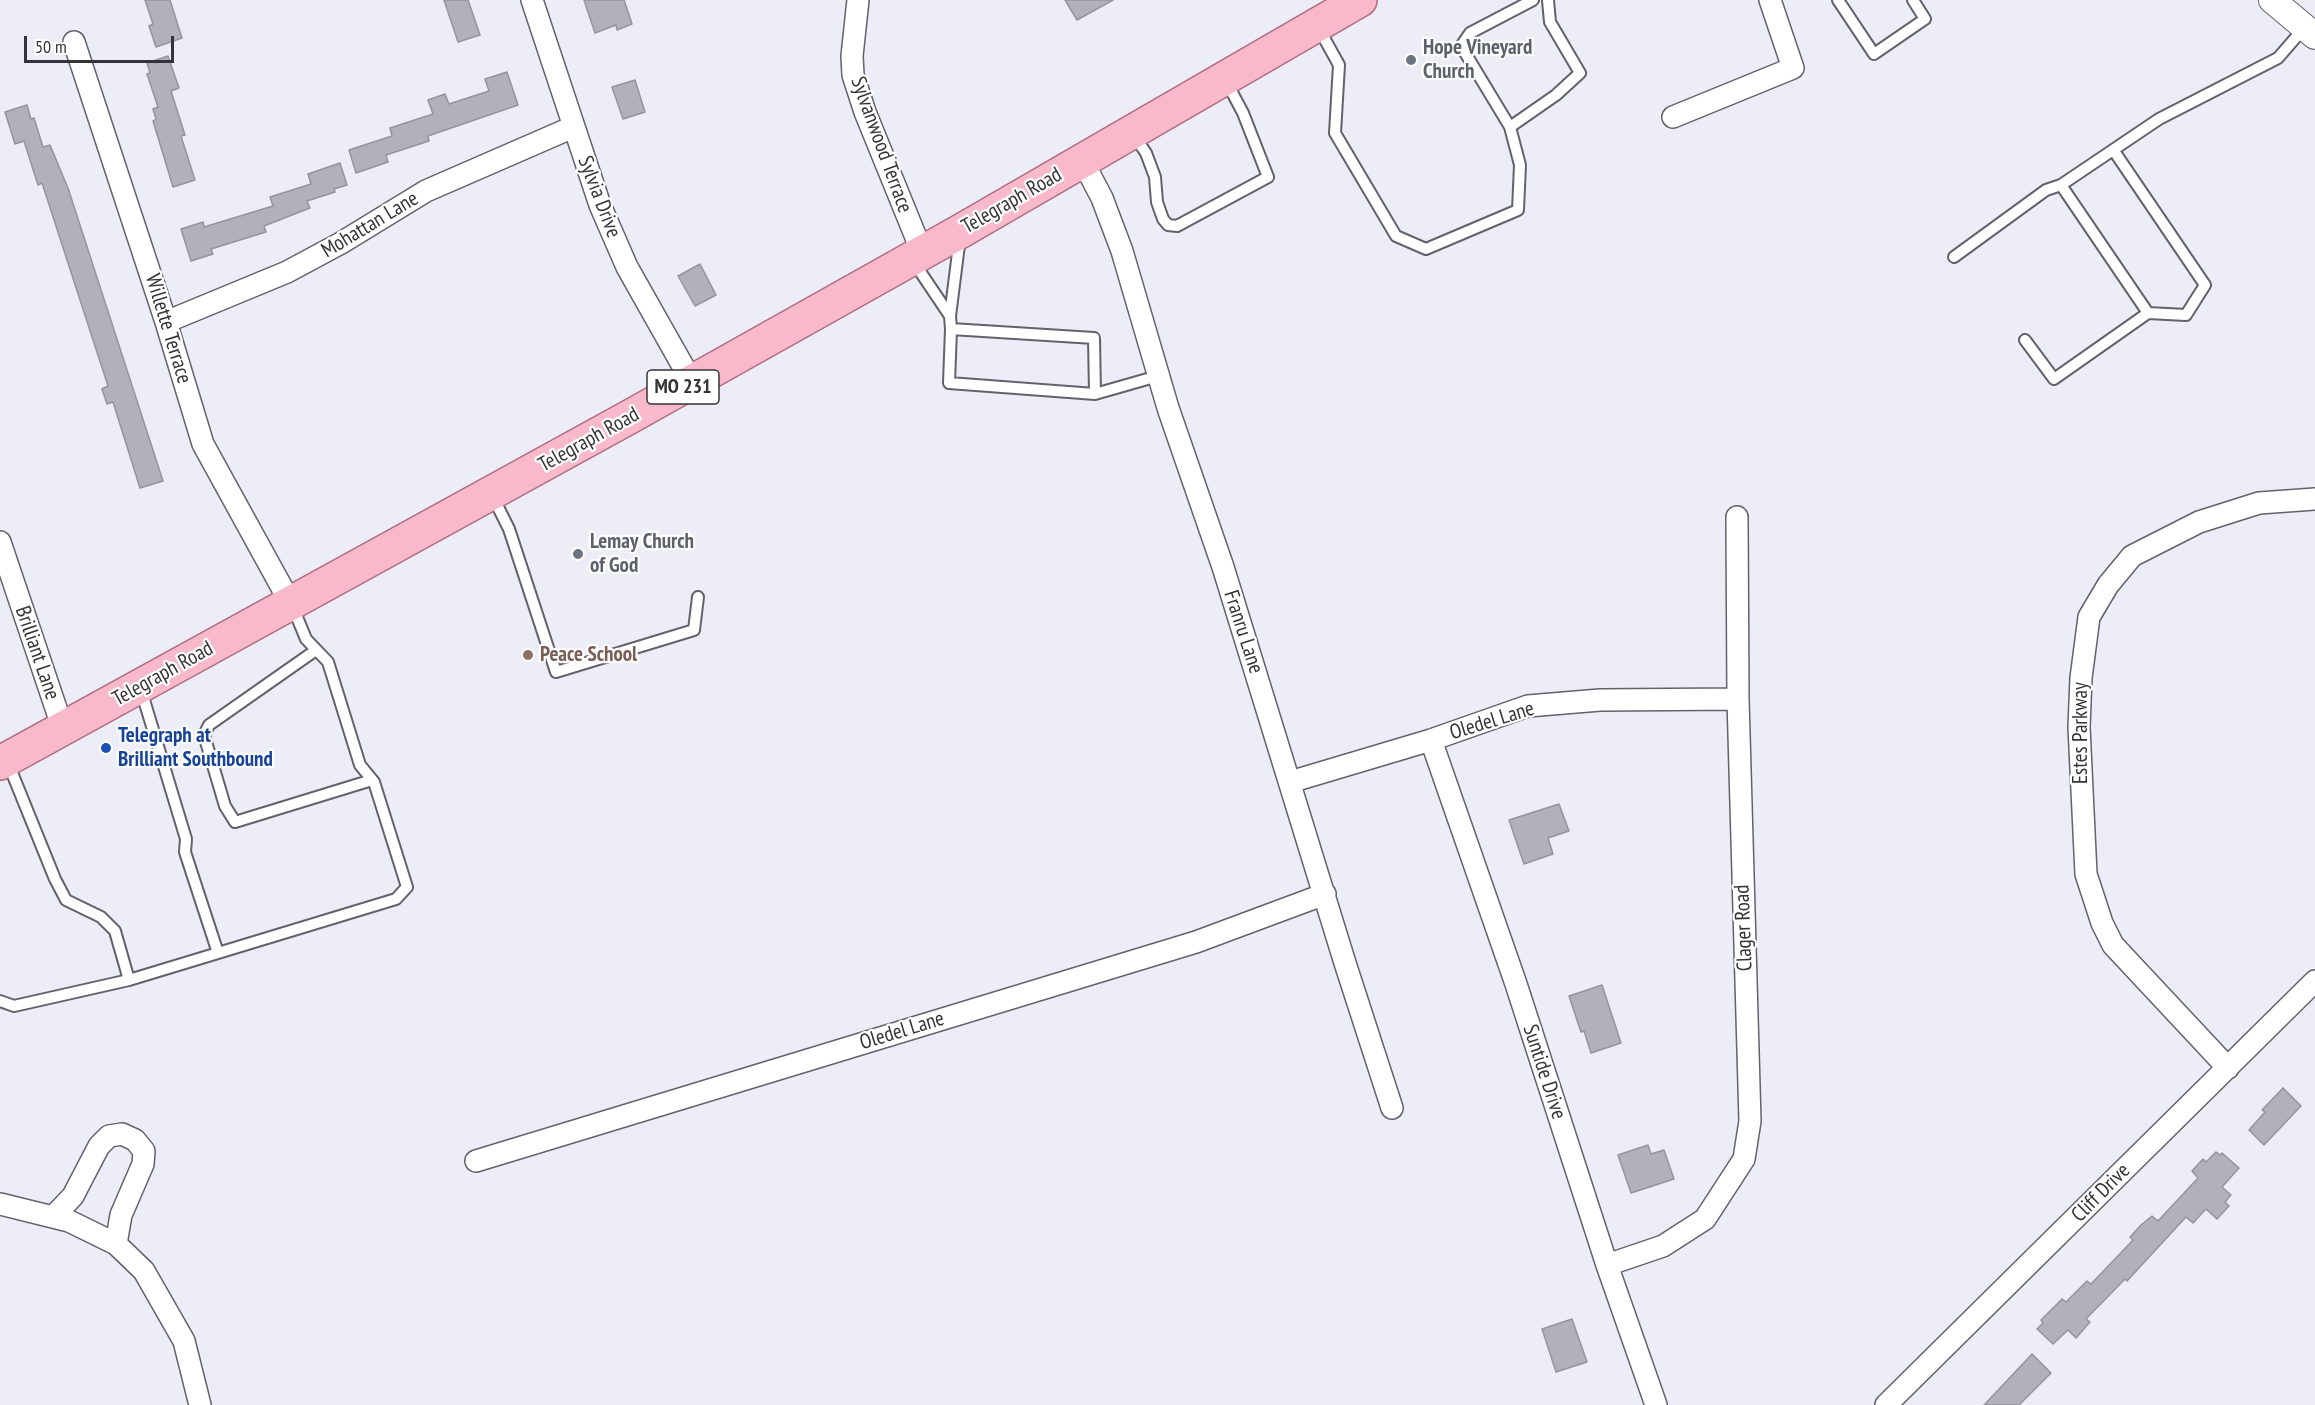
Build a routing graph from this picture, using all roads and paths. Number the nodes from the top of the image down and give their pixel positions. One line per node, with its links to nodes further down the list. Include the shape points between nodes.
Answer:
1 (532, 0): 15 (street, Sylvia Drive)
2 (858, 0): 22 (street, Sylvanwood Terrace, via 853,75)
3 (1360, 0): 10 (main road, Telegraph Road / MO 231)
4 (1533, 0): 16 (lane, via 1470,33 1461,46)
5 (1548, 0): 16 (lane, via 1551,22 1580,73)
6 (1770, 0): 14 (street, via 1793,68)
7 (1838, 0): 8 (lane, via 1874,54 1925,19)
8 (1913, 0)
9 (2272, 0): 11 (street)
10 (1317, 25): 13 (main road, Telegraph Road / MO 231); 16 (lane, via 1340,65 1335,133 1396,236 1426,249 1518,210 1520,165)
11 (2310, 32): 18 (lane, via 2278,58 2159,119)
12 (75, 42): 26 (street, Willette Terrace)
13 (1224, 78): 17 (main road, Telegraph Road / MO 231); 17 (lane, via 1243,112 1268,177 1177,226 1168,225 1162,219 1155,177 1146,153)
14 (1674, 117)
15 (573, 127): 26 (street, Mohattan Lane, via 426,191 287,272); 30 (street, Sylvia Drive, via 627,267)
16 (1510, 127)
17 (1132, 132): 19 (main road, Telegraph Road / MO 231)
18 (2114, 151): 20 (lane); 24 (lane, via 2205,285 2186,315)
19 (1082, 160): 21 (main road, Telegraph Road / MO 231); 29 (street, Franru Lane, via 1122,251)
20 (2061, 185): 23 (lane, via 2046,190); 24 (lane)
21 (961, 231): 22 (main road, Telegraph Road / MO 231); 25 (lane)
22 (916, 256): 25 (lane); 30 (main road, Telegraph Road / MO 231)
23 (1954, 257)
24 (2148, 313): 28 (lane, via 2054,379)
25 (950, 315): 27 (lane)
26 (166, 322): 37 (street, Willette Terrace, via 203,444)
27 (951, 328): 31 (lane, via 1094,338); 31 (lane, via 949,383)
28 (2025, 340)
29 (1158, 376): 31 (lane); 45 (street, Franru Lane)
30 (692, 382): 32 (main road, Telegraph Road / MO 231)
31 (1095, 394)
32 (491, 494): 36 (lane, via 509,529 556,672 694,630); 37 (main road, Telegraph Road / MO 231)
33 (2315, 499): 51 (street, Estes Parkway, via 2259,503 2199,522 2132,556 2089,617 2080,678 2079,727 2086,874 2113,945)
34 (1737, 517): 40 (street, Clager Road)
35 (0, 542): 41 (street, Brilliant Lane)
36 (698, 597)
37 (291, 603): 38 (lane, via 306,639); 39 (main road, Telegraph Road / MO 231)
38 (316, 650): 44 (lane, via 328,662 360,765); 44 (lane, via 209,725 204,735 225,806 235,822)
39 (140, 687): 41 (main road, Telegraph Road / MO 231); 47 (lane, via 186,839 185,852)
40 (1738, 699): 42 (street, Oledel Lane, via 1600,700 1528,706); 57 (street, Clager Road, via 1750,1121 1744,1159 1705,1219 1664,1246)
41 (63, 729): 43 (main road, Telegraph Road / MO 231)
42 (1431, 740): 45 (street, Oledel Lane); 57 (street, Suntide Drive, via 1516,984)
43 (3, 761): 48 (lane, via 66,900 101,917 115,931)
44 (372, 780): 47 (lane, via 407,887 396,898)
45 (1290, 782): 46 (street, Franru Lane)
46 (1325, 894): 52 (street, Franru Lane); 53 (street, Oledel Lane, via 1196,942)
47 (218, 953): 48 (lane)
48 (129, 980): 50 (lane, via 14,1006)
49 (2315, 981): 51 (street, Cliff Drive)
50 (0, 1001)
51 (2228, 1068): 60 (street, Cliff Drive)
52 (1392, 1108)
53 (476, 1161)
54 (0, 1204): 55 (street)
55 (53, 1217): 56 (street); 56 (street, via 73,1196 99,1146 109,1136 122,1134 135,1140 144,1151 143,1164 121,1215)
56 (116, 1244): 58 (street, via 144,1271 184,1341)
57 (1607, 1265): 59 (street, Suntide Drive)
58 (200, 1405)
59 (1656, 1405)
60 (1886, 1405)

